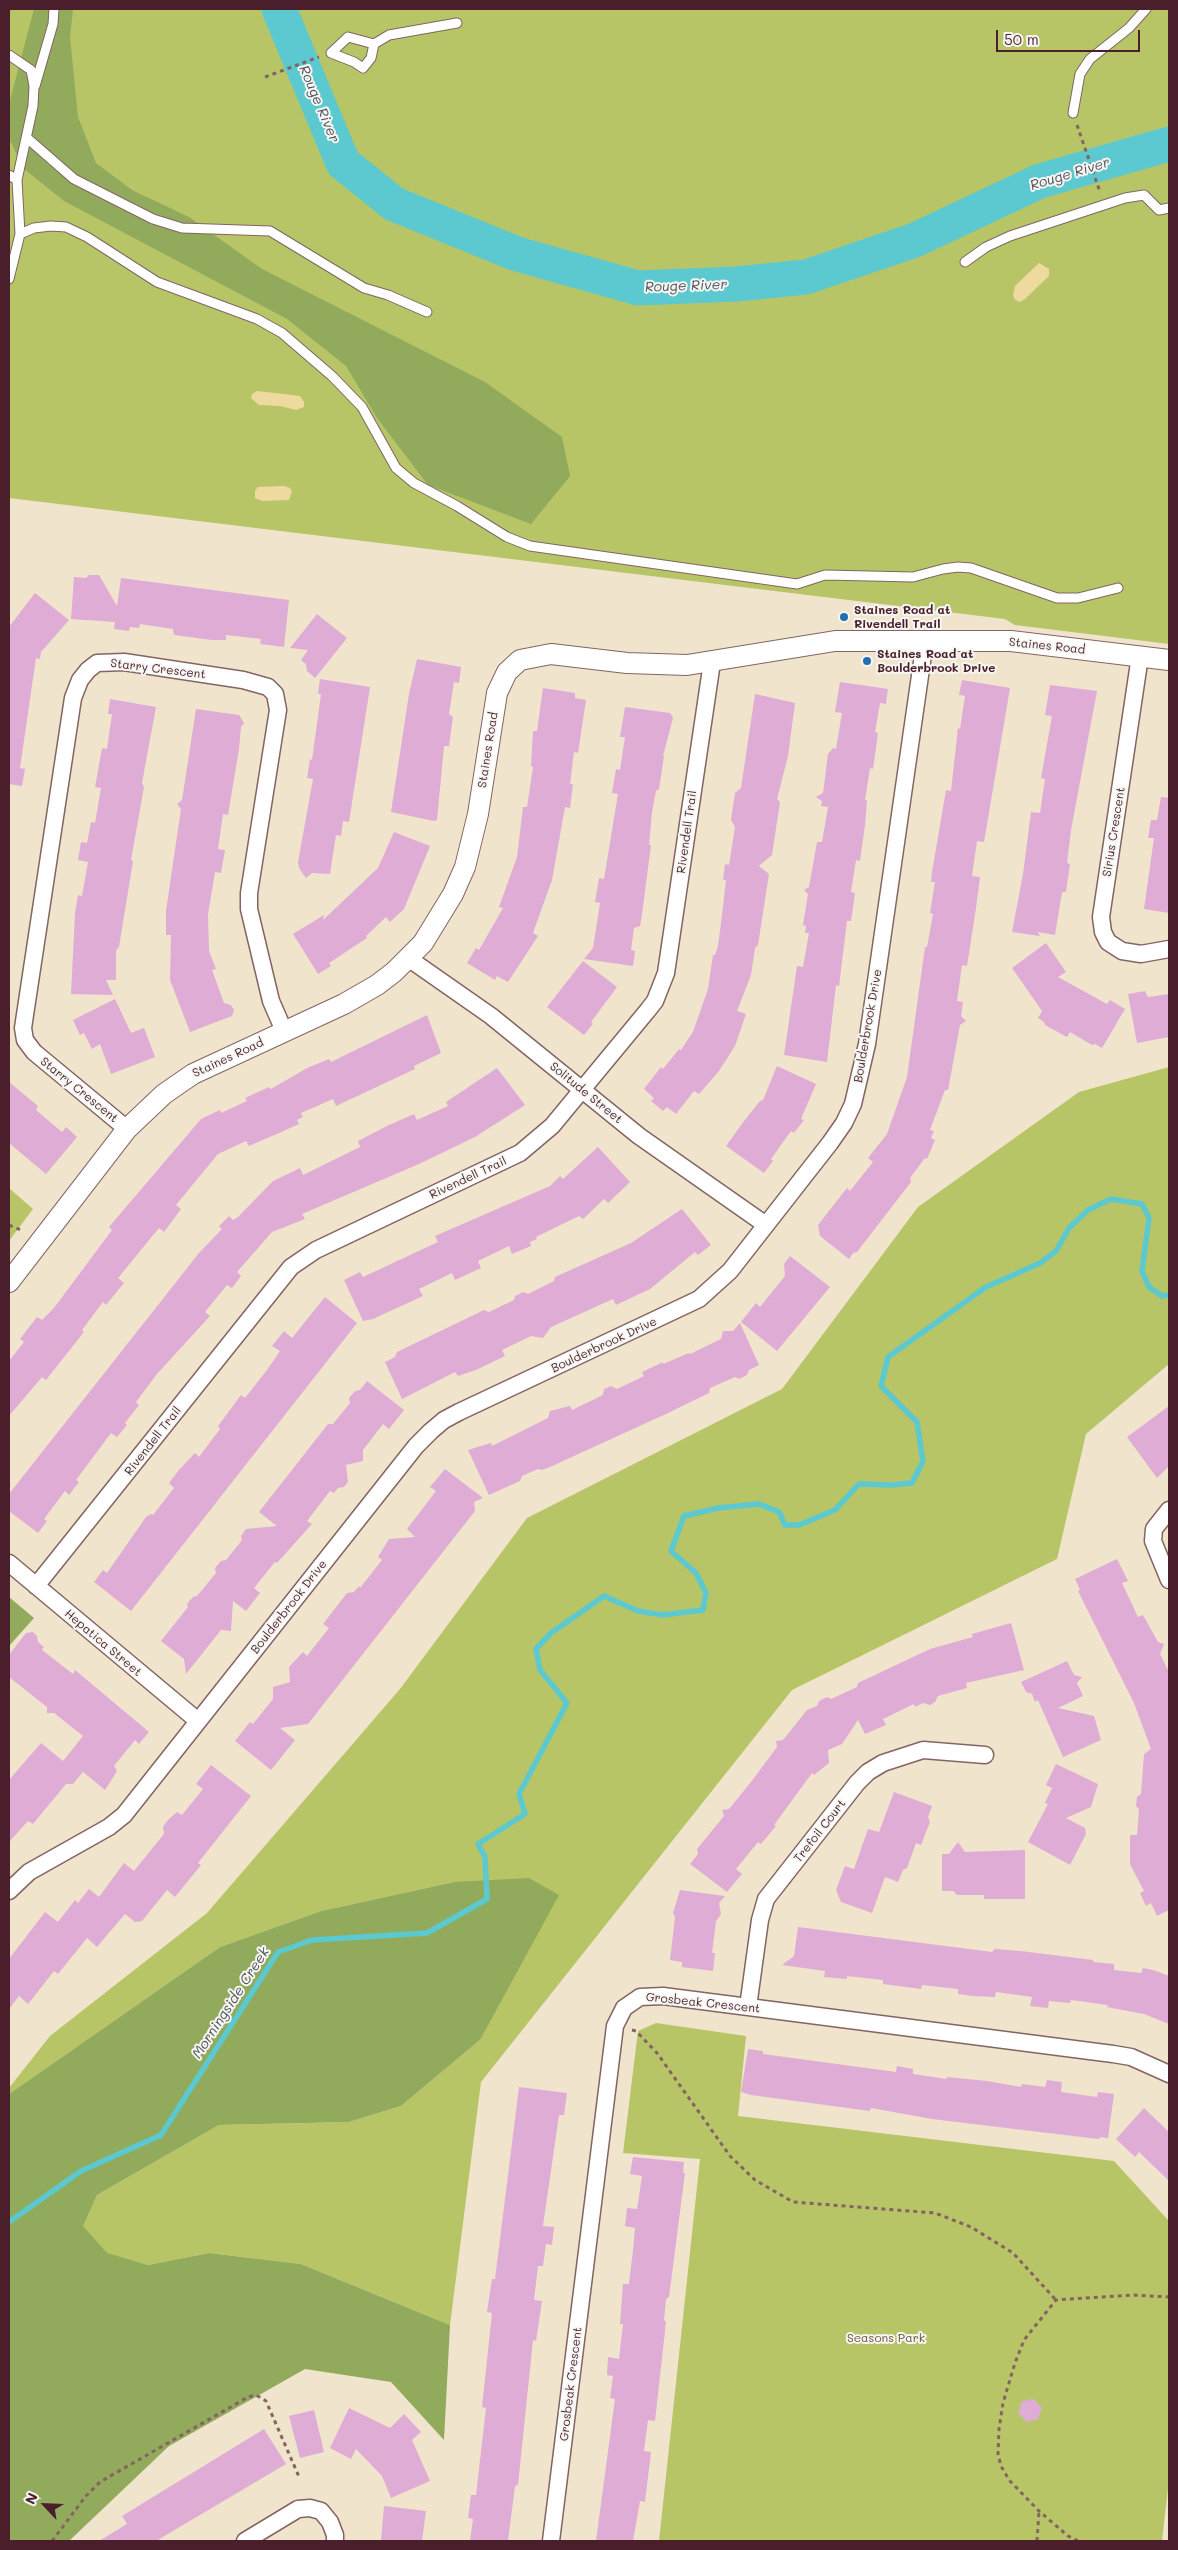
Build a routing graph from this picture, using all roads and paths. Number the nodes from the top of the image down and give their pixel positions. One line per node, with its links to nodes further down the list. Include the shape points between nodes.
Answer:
1 (54, 9): 8 (lane, via 53,24)
2 (1146, 9): 9 (lane, via 1129,28 1090,59 1080,74)
3 (457, 23): 4 (lane, via 389,35)
4 (374, 44): 5 (lane, via 348,37); 5 (lane, via 371,58 363,68)
5 (331, 52): 7 (path)
6 (9, 55): 8 (lane, via 31,70)
7 (265, 76)
8 (34, 86): 10 (lane)
9 (1073, 114): 12 (path)
10 (27, 138): 11 (lane); 17 (lane, via 74,180 153,219 182,228 270,231 364,288)
11 (13, 178): 14 (lane)
12 (1104, 205): 13 (lane, via 1144,195 1159,210); 15 (lane, via 1010,236)
13 (1169, 208)
14 (20, 234): 16 (lane); 18 (lane, via 34,228 66,228 87,237 157,282 257,319 282,333 362,407 396,468 414,483 507,537 530,546 798,584 825,575 913,576 958,567 971,568 1057,598 1078,598)
15 (965, 262)
16 (9, 279)
17 (427, 312)
18 (1118, 588)
19 (926, 641): 20 (street, Staines Road, via 1012,641); 22 (street, Staines Road, via 834,641); 29 (street, Boulderbrook Drive, via 860,1079 844,1123)
20 (1140, 656): 21 (street, Staines Road); 23 (street, Sirius Crescent, via 1101,917 1108,942 1122,951 1141,954)
21 (1169, 660)
22 (712, 662): 24 (street, Staines Road, via 687,665 637,663 551,654 526,657 512,666 497,693 478,814 465,867 436,924); 26 (street, Rivendell Trail, via 666,973 648,1010)
23 (1169, 949)
24 (408, 958): 25 (street, Staines Road, via 377,985); 26 (street, Solitude Street, via 491,1016)
25 (284, 1032): 27 (street, Staines Road, via 176,1084); 27 (street, Starry Crescent, via 271,1001 248,909 278,710 274,694 268,687 243,680 124,662 97,663 80,680 73,698 23,1028 25,1040 34,1052)
26 (582, 1089): 29 (street, Solitude Street, via 639,1136); 35 (street, Rivendell Trail, via 552,1126 520,1153 316,1250 291,1268)
27 (128, 1129): 31 (street, Staines Road)
28 (9, 1225): 30 (path)
29 (766, 1225): 36 (street, Boulderbrook Drive, via 730,1271 692,1303 458,1412 431,1431)
30 (20, 1230)
31 (9, 1282)
32 (1169, 1510): 34 (street, via 1154,1529 1153,1541)
33 (9, 1563): 35 (street, Hepatica Street)
34 (1169, 1580)
35 (36, 1586): 36 (street, Hepatica Street)
36 (198, 1721): 38 (street, Boulderbrook Drive, via 124,1814 109,1827 28,1872)
37 (985, 1755): 39 (street, Trefoil Court, via 923,1750 883,1763 857,1783 766,1899)
38 (9, 1891)
39 (748, 2007): 40 (street, Grosbeak Crescent, via 663,1996 640,1997 624,2008); 41 (street, Grosbeak Crescent, via 1132,2057)
40 (615, 2026): 43 (path, via 636,2031 657,2053 730,2156 755,2180 793,2202 935,2213 971,2226 1013,2253); 49 (street, Grosbeak Crescent)
41 (1169, 2074)
42 (1169, 2297): 43 (path, via 1132,2295)
43 (1056, 2300): 45 (path, via 1024,2340 1003,2403 999,2430 1001,2466 1009,2480)
44 (300, 2479): 46 (path, via 266,2401 256,2395 100,2482)
45 (1039, 2511): 50 (path); 51 (path)
46 (52, 2541)
47 (244, 2541): 48 (street, via 298,2509 310,2508 320,2511 330,2522)
48 (335, 2541)
49 (551, 2541)
50 (1037, 2541)
51 (1078, 2541)

